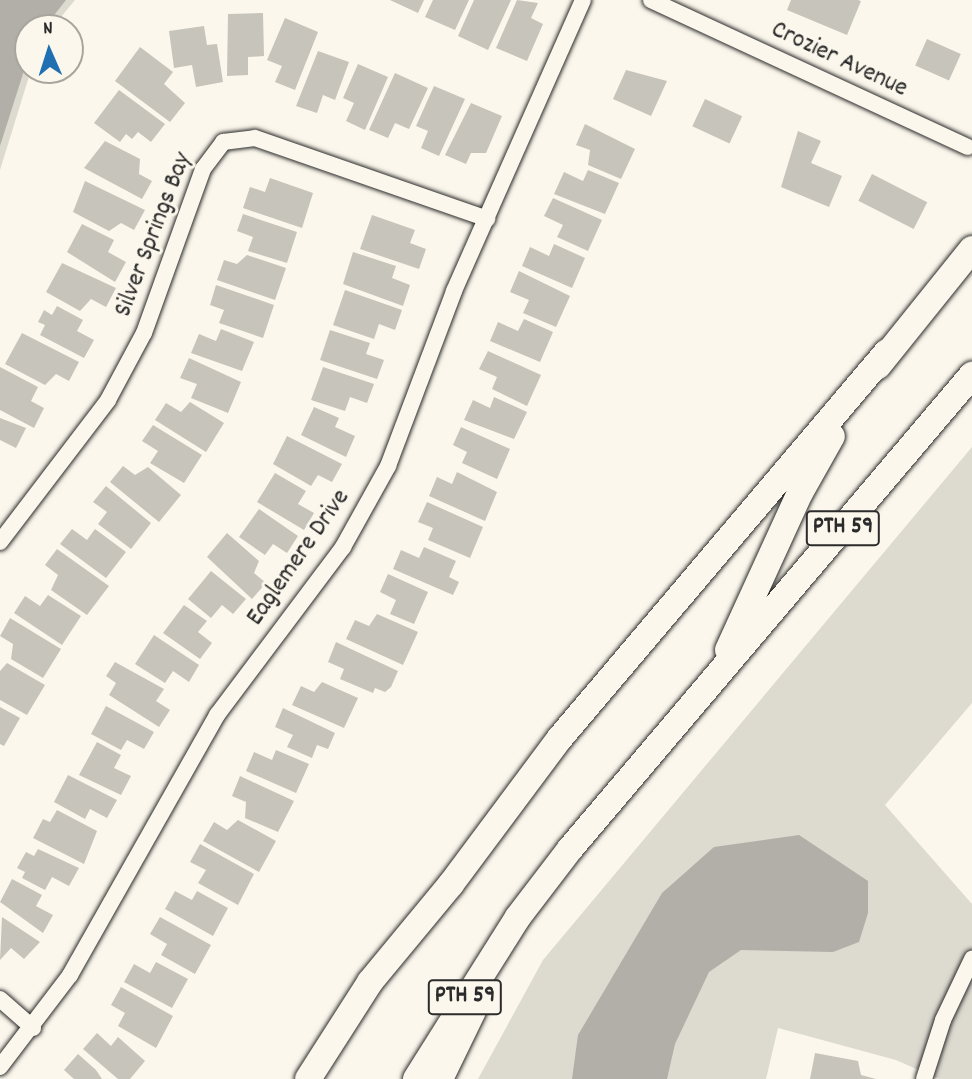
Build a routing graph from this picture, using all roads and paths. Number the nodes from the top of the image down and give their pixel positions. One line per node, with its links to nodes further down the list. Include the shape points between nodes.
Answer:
1 (583, 0): 4 (street, Eaglemere Drive)
2 (651, 0): 3 (street, Crozier Avenue)
3 (968, 146)
4 (487, 219): 8 (street, Silver Springs Bay, via 255,138 223,142 203,169 144,333 108,400); 13 (street, Eaglemere Drive, via 454,291 388,466 363,512 343,547 217,715 70,975)
5 (972, 249): 6 (main road, PTH 59)
6 (887, 352): 9 (main road, PTH 59, via 811,470); 15 (main road, via 560,738 452,884 370,982)
7 (972, 375): 9 (main road, PTH 59)
8 (0, 542)
9 (714, 680): 10 (main road, PTH 59)
10 (518, 917): 16 (main road, PTH 59); 17 (main road)
11 (972, 959): 18 (street, via 943,1020)
12 (0, 999): 13 (street)
13 (33, 1028): 14 (street, Eaglemere Drive)
14 (0, 1067)
15 (308, 1079)
16 (416, 1079)
17 (440, 1079)
18 (925, 1079)

